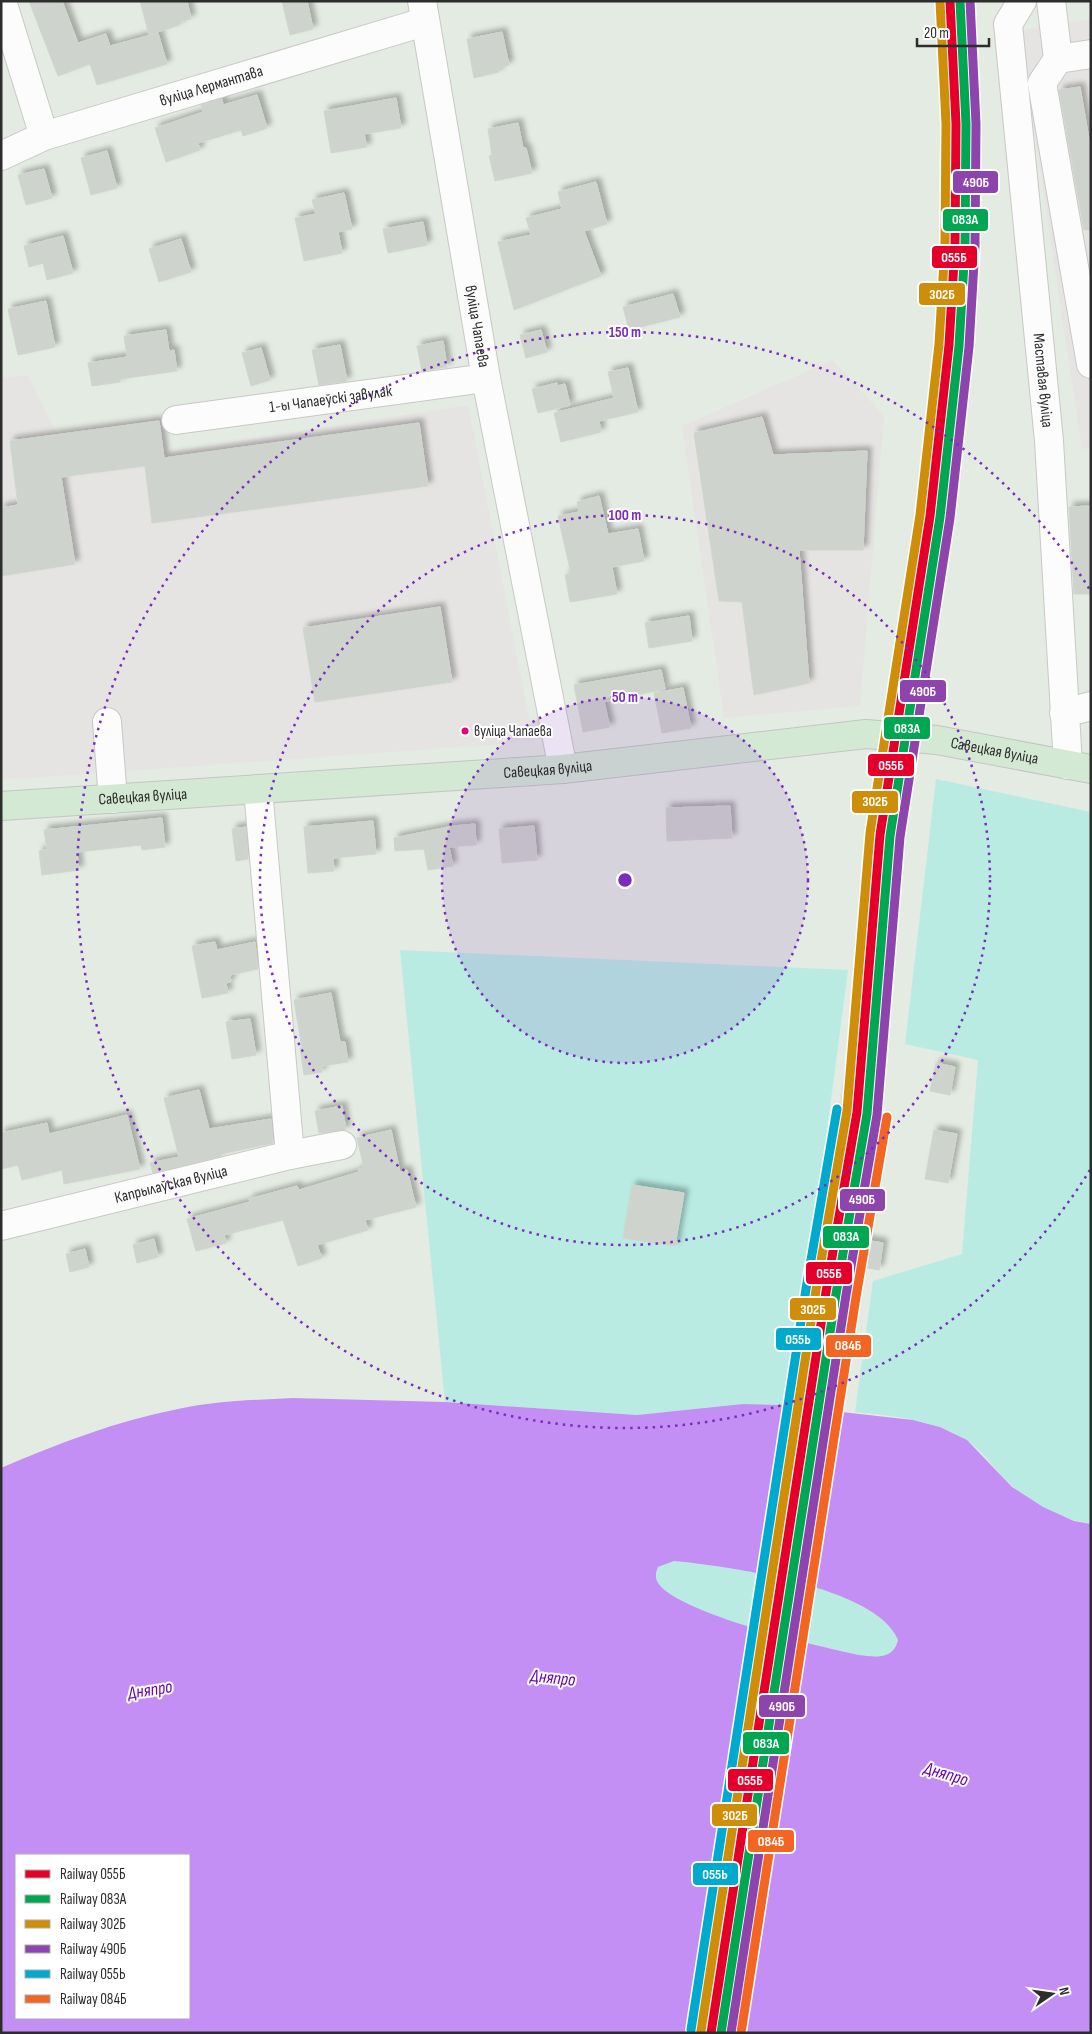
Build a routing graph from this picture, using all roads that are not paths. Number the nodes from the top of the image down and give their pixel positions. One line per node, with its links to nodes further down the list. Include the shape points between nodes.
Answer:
1 (2, 1): 7 (street)
2 (1022, 1): 13 (street, Маставая вуліца, via 1008,24 1049,441)
3 (1051, 1): 6 (street)
4 (423, 12): 7 (street, вуліца Лермантава); 10 (street, вуліца Чапаева)
5 (1091, 54): 6 (street)
6 (1058, 59): 9 (street, via 1042,83)
7 (44, 136): 8 (street, вуліца Лермантава)
8 (1, 156)
9 (1091, 364)
10 (486, 378): 11 (street, 1-ы Чапаеўскі завулак); 16 (street, вуліца Чапаева)
11 (176, 420)
12 (1091, 706): 13 (street)
13 (1064, 713): 15 (street, Маставая вуліца)
14 (107, 722): 18 (street)
15 (1079, 767): 16 (main road, Савецкая вуліца, via 936,740 866,734)
16 (563, 769): 17 (main road, Савецкая вуліца)
17 (258, 789): 18 (main road, Савецкая вуліца); 21 (street)
18 (113, 799): 19 (main road, Савецкая вуліца)
19 (1, 806)
20 (342, 1145): 21 (street, Капрылаўская вуліца)
21 (290, 1155): 22 (street, Капрылаўская вуліца)
22 (1, 1226)

